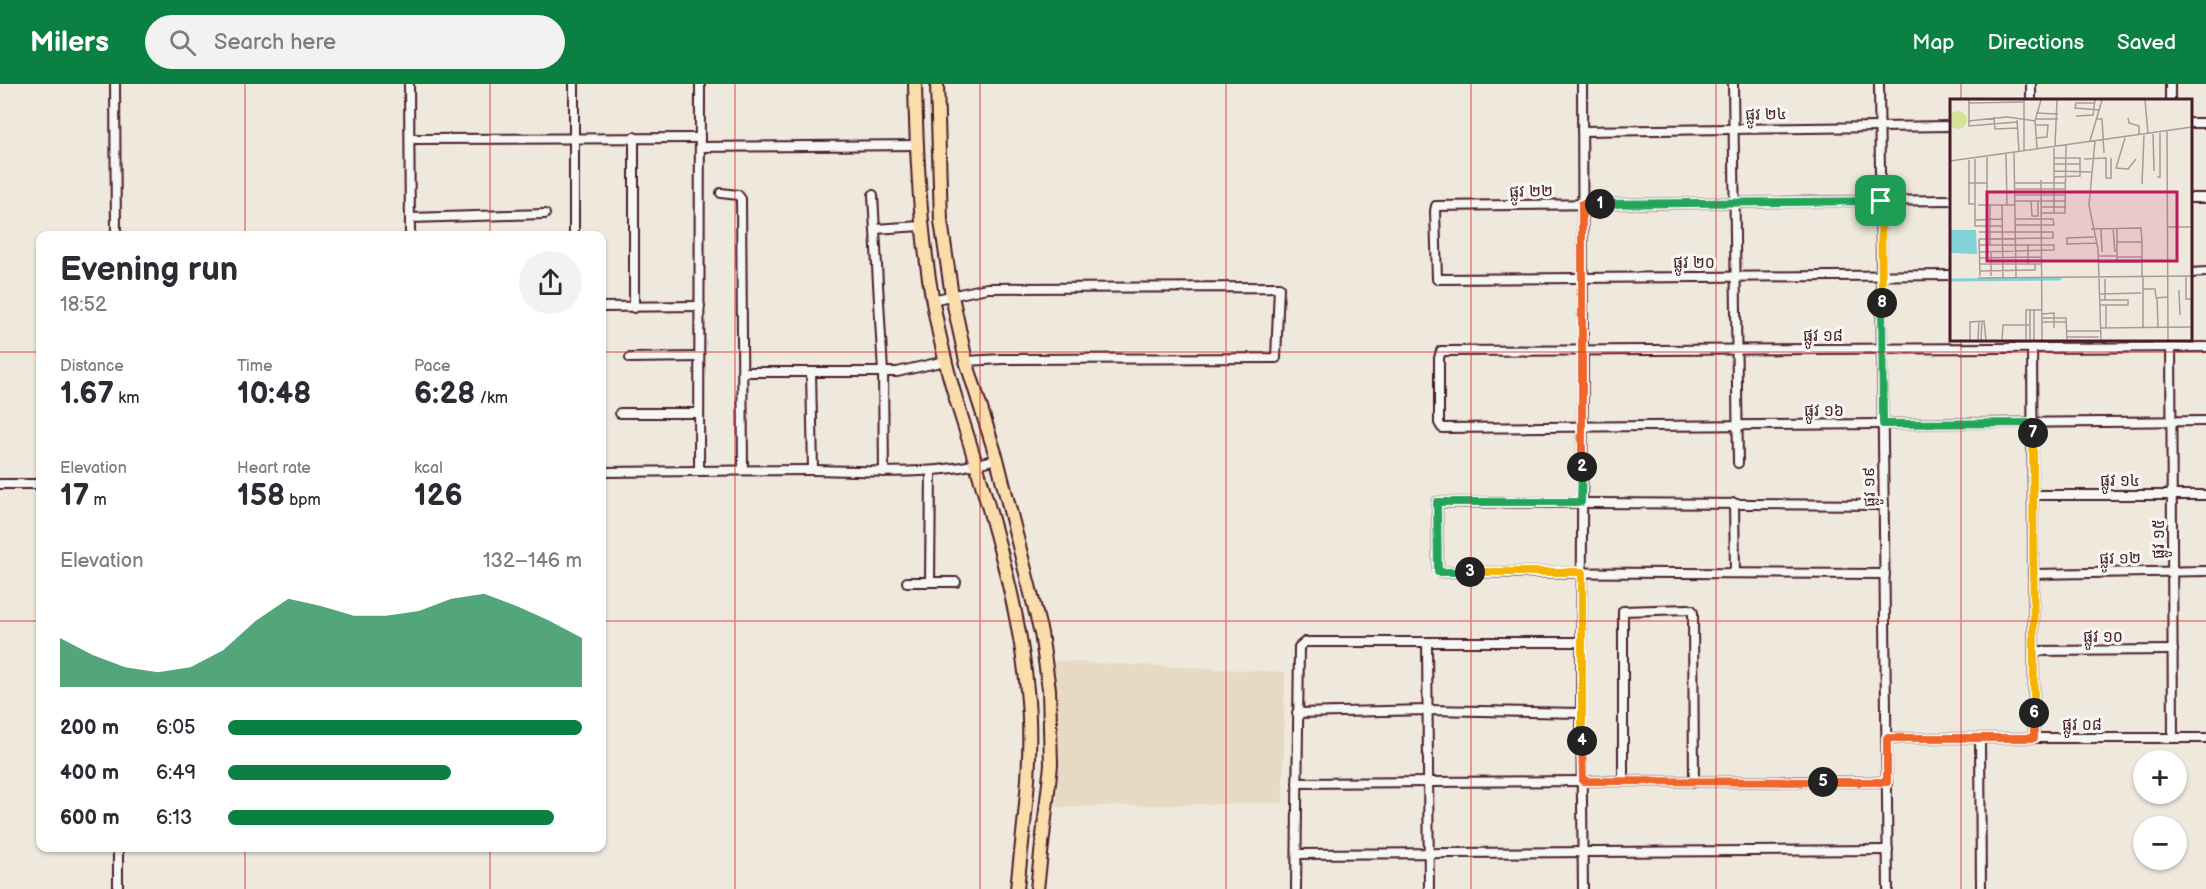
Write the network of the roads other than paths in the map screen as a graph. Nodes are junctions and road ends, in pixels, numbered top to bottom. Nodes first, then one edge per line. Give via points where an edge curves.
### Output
1 (115, 84) edge
2 (409, 84) edge
3 (574, 84) edge
4 (700, 84) edge
5 (915, 84) edge
6 (937, 84) edge
7 (1582, 84) edge
8 (1733, 84) edge
9 (1879, 84) edge
10 (1950, 126) edge
11 (1880, 127) junction
12 (1734, 129) junction
13 (1582, 131) junction
14 (634, 137) junction
15 (574, 138) junction
16 (700, 138) junction
17 (410, 139) junction
18 (917, 145) junction
19 (700, 147) junction
20 (721, 193) dead end
21 (873, 195) dead end
22 (1950, 200) edge
23 (1881, 201) junction
24 (1735, 203) junction
25 (1582, 204) junction
26 (545, 214) dead end
27 (410, 218) junction
28 (921, 226) junction
29 (875, 229) junction
30 (116, 231) edge
31 (410, 231) edge
32 (574, 231) edge
33 (1950, 274) edge
34 (1882, 275) junction
35 (1736, 276) junction
36 (1582, 278) junction
37 (1437, 279) joint
38 (952, 296) junction
39 (932, 300) junction
40 (699, 306) junction
41 (606, 307) edge
42 (634, 308) junction
43 (2032, 340) edge
44 (2171, 343) edge
45 (2206, 347) edge
46 (2032, 348) junction
47 (1882, 349) junction
48 (1583, 350) junction
49 (1737, 350) junction
50 (699, 357) junction
51 (630, 358) dead end
52 (945, 361) junction
53 (966, 362) junction
54 (742, 372) junction
55 (811, 372) junction
56 (883, 372) junction
57 (699, 412) junction
58 (620, 413) dead end
59 (2206, 421) edge
60 (2172, 422) junction
61 (2033, 423) junction
62 (1883, 424) junction
63 (1737, 425) junction
64 (1583, 426) junction
65 (1442, 428) joint
66 (997, 459) junction
67 (1738, 464) dead end
68 (977, 465) junction
69 (699, 469) junction
70 (743, 470) junction
71 (813, 470) junction
72 (931, 471) junction
73 (606, 472) edge
74 (884, 472) junction
75 (0, 484) edge
76 (36, 484) edge
77 (2033, 495) junction
78 (2172, 495) junction
79 (2206, 495) edge
80 (1581, 502) junction
81 (1734, 503) junction
82 (1884, 505) junction
83 (2206, 571) edge
84 (1582, 572) junction
85 (2172, 572) junction
86 (1735, 573) junction
87 (1885, 574) junction
88 (2033, 574) junction
89 (907, 582) dead end
90 (930, 582) junction
91 (956, 582) dead end
92 (1427, 642) junction
93 (1581, 642) junction
94 (2173, 650) junction
95 (2034, 651) junction
96 (1027, 688) junction
97 (1049, 689) junction
98 (1428, 710) junction
99 (1297, 713) junction
100 (1581, 713) junction
101 (1887, 738) junction
102 (1980, 738) junction
103 (2034, 738) junction
104 (2174, 738) junction
105 (2206, 738) edge
106 (1583, 781) junction
107 (1623, 781) junction
108 (1429, 782) junction
109 (1694, 782) junction
110 (1887, 782) junction
111 (1297, 783) junction
112 (1028, 786) junction
113 (1049, 787) junction
114 (1888, 850) junction
115 (118, 852) edge
116 (1429, 852) junction
117 (1583, 853) junction
118 (1297, 854) junction
119 (118, 889) edge
120 (1017, 889) edge
121 (1037, 889) edge
122 (1296, 889) edge
123 (1429, 889) edge
124 (1583, 889) edge
125 (1888, 889) edge
126 (1981, 889) edge

1 - 30 street
2 - 17 street
3 - 15 street
4 - 16 street
5 - 18 main road
6 - 38 main road via 941,221
7 - 13 street
8 - 12 street
9 - 11 street, ផ្លូវ ១៩
10 - 11 street, ផ្លូវ ២៤
11 - 12 street, ផ្លូវ ២៤
11 - 23 street, ផ្លូវ ១៩
12 - 13 street, ផ្លូវ ២៤
12 - 24 street
13 - 25 street
14 - 15 street
14 - 16 street
14 - 42 street
15 - 17 street
15 - 32 street
16 - 19 street
17 - 27 street
18 - 19 street
18 - 28 main road
19 - 40 street
20 - 54 street via 741,199
21 - 29 street
22 - 23 street, ផ្លូវ ២២
23 - 24 street, ផ្លូវ ២២
23 - 34 street, ផ្លូវ ១៩
24 - 25 street, ផ្លូវ ២២
24 - 35 street
25 - 36 street
25 - 37 street, ផ្លូវ ២២ via 1436,206
26 - 27 street
27 - 31 street
28 - 29 street
28 - 39 main road
29 - 56 street
33 - 34 street, ផ្លូវ ២០
34 - 35 street, ផ្លូវ ២០
34 - 47 street, ផ្លូវ ១៩
35 - 36 street, ផ្លូវ ២០
35 - 49 street
36 - 37 street, ផ្លូវ ២០
36 - 48 street
38 - 39 street
38 - 53 main road
38 - 53 street via 987,288 1279,287 1276,358
39 - 52 main road
40 - 42 street
40 - 50 street
41 - 42 street
43 - 46 street
44 - 45 street, ផ្លូវ ១៨
44 - 46 street, ផ្លូវ ១៨
44 - 60 street, ផ្លូវ ១៥
46 - 47 street, ផ្លូវ ១៨
46 - 61 street
47 - 49 street, ផ្លូវ ១៨
47 - 62 street, ផ្លូវ ១៩
48 - 49 street, ផ្លូវ ១៨
48 - 64 street
48 - 65 street, ផ្លូវ ១៨ via 1440,351
49 - 63 street
50 - 51 street
50 - 57 street
52 - 56 street
52 - 68 main road
53 - 66 main road
54 - 55 street
54 - 70 street
55 - 56 street
55 - 71 street
56 - 74 street
57 - 58 street
57 - 69 street
59 - 60 street, ផ្លូវ ១៦
60 - 61 street, ផ្លូវ ១៦
60 - 78 street, ផ្លូវ ១៥
61 - 62 street, ផ្លូវ ១៦
61 - 77 street
62 - 63 street, ផ្លូវ ១៦
62 - 82 street, ផ្លូវ ១៩
63 - 64 street, ផ្លូវ ១៦
63 - 67 street
64 - 65 street, ផ្លូវ ១៦
64 - 80 street
66 - 68 street
66 - 97 main road via 1041,633
68 - 72 street
68 - 96 main road via 1020,636
69 - 70 street
69 - 73 street
70 - 71 street
71 - 74 street
72 - 74 street
72 - 90 street
75 - 76 street
77 - 78 street, ផ្លូវ ១៤
77 - 88 street
78 - 79 street, ផ្លូវ ១៤
78 - 85 street, ផ្លូវ ១៥
80 - 81 street
80 - 84 street
80 - 84 street via 1437,504 1438,572
81 - 82 street
81 - 86 street
82 - 87 street, ផ្លូវ ១៩
83 - 85 street, ផ្លូវ ១២
84 - 86 street
84 - 93 street
85 - 88 street, ផ្លូវ ១២
85 - 94 street, ផ្លូវ ១៥
86 - 87 street
87 - 101 street, ផ្លូវ ១៩
88 - 95 street
89 - 90 street
90 - 91 street
92 - 93 street
92 - 98 street
92 - 99 street via 1301,644
93 - 100 street
94 - 95 street, ផ្លូវ ១០
94 - 104 street, ផ្លូវ ១៥
95 - 103 street
96 - 97 main road
96 - 112 main road
97 - 113 main road
98 - 99 street
98 - 100 street
98 - 108 street
99 - 111 street
100 - 106 street
101 - 102 street, ផ្លូវ ០៨
101 - 110 street, ផ្លូវ ១៩
102 - 103 street, ផ្លូវ ០៨
102 - 126 street
103 - 104 street, ផ្លូវ ០៨
104 - 105 street, ផ្លូវ ០៨
106 - 107 street
106 - 108 street
106 - 117 street
107 - 109 street
107 - 109 street via 1623,611 1688,609 1693,613
108 - 111 street
108 - 116 street
109 - 110 street
110 - 114 street, ផ្លូវ ១៩
111 - 118 street
112 - 113 main road
112 - 120 main road
113 - 121 main road
114 - 117 street
114 - 125 street, ផ្លូវ ១៩
115 - 119 street
116 - 117 street
116 - 118 street
116 - 123 street
117 - 124 street
118 - 122 street

